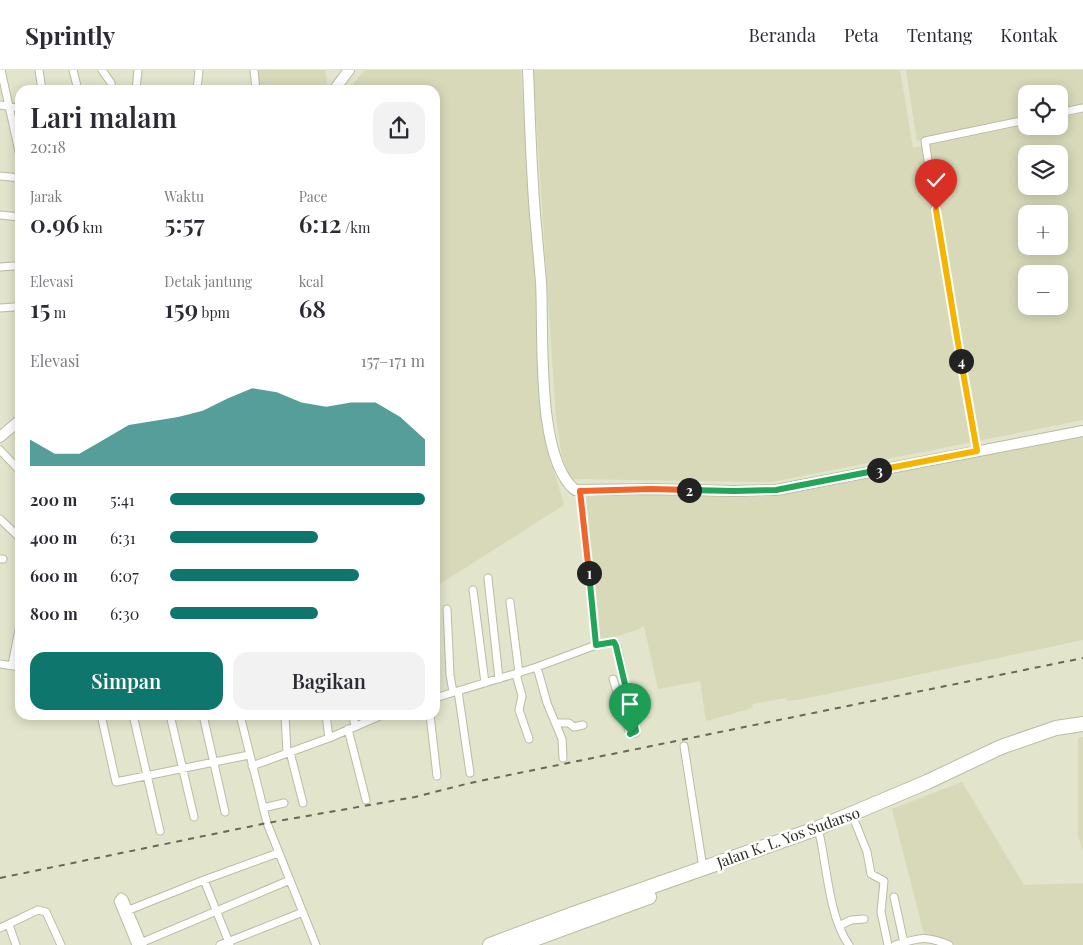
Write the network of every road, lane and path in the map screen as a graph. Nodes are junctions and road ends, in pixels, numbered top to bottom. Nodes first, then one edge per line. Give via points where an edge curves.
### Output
1 (1, 70) edge
2 (39, 70) edge
3 (73, 70) edge
4 (102, 70) edge
5 (138, 70) edge
6 (199, 70) edge
7 (254, 70) edge
8 (349, 70) edge
9 (528, 70) edge
10 (41, 85) edge
11 (77, 85) edge
12 (111, 85) edge
13 (136, 85) edge
14 (198, 85) edge
15 (256, 85) edge
16 (338, 85) edge
17 (0, 105) edge
18 (10, 107) junction
19 (15, 108) edge
20 (1083, 108) edge
21 (1068, 111) edge
22 (1018, 122) edge
23 (15, 132) edge
24 (0, 176) edge
25 (15, 178) edge
26 (0, 215) edge
27 (15, 216) edge
28 (14, 266) dead end
29 (0, 267) edge
30 (14, 307) dead end
31 (0, 308) edge
32 (15, 424) edge
33 (1083, 431) edge
34 (0, 437) edge
35 (0, 450) edge
36 (977, 451) junction
37 (15, 466) edge
38 (580, 491) junction
39 (0, 518) edge
40 (15, 533) edge
41 (488, 578) dead end
42 (473, 590) dead end
43 (510, 602) dead end
44 (447, 609) dead end
45 (596, 645) junction
46 (15, 651) edge
47 (0, 664) edge
48 (12, 666) junction
49 (15, 666) edge
50 (537, 667) junction
51 (517, 673) junction
52 (499, 679) junction
53 (613, 679) dead end
54 (484, 683) junction
55 (456, 691) junction
56 (440, 696) edge
57 (101, 720) edge
58 (134, 720) edge
59 (171, 720) edge
60 (204, 720) edge
61 (241, 720) edge
62 (285, 720) edge
63 (327, 720) edge
64 (353, 720) edge
65 (370, 720) edge
66 (431, 720) edge
67 (556, 723) junction
68 (1083, 724) edge
69 (583, 725) dead end
70 (352, 728) junction
71 (1083, 732) edge
72 (329, 738) junction
73 (529, 738) dead end
74 (684, 746) dead end
75 (288, 752) junction
76 (249, 755) junction
77 (563, 758) dead end
78 (213, 763) junction
79 (252, 766) junction
80 (182, 769) junction
81 (470, 773) dead end
82 (147, 775) junction
83 (437, 776) dead end
84 (366, 800) dead end
85 (284, 803) dead end
86 (303, 803) dead end
87 (263, 808) junction
88 (225, 812) dead end
89 (194, 817) dead end
90 (855, 822) junction
91 (160, 831) dead end
92 (819, 832) junction
93 (278, 853) junction
94 (703, 868) junction
95 (204, 880) junction
96 (290, 880) junction
97 (894, 897) dead end
98 (129, 910) junction
99 (216, 911) junction
100 (303, 912) junction
101 (864, 919) dead end
102 (9, 924) junction
103 (839, 926) junction
104 (0, 928) edge
105 (229, 943) edge
106 (904, 943) junction
107 (139, 944) edge
108 (313, 944) edge
109 (16, 945) edge
110 (61, 945) edge
111 (220, 945) edge
112 (490, 945) edge
113 (518, 945) edge
114 (849, 945) edge
115 (888, 945) edge
116 (895, 945) edge
117 (949, 945) edge

1 - 18 street
2 - 10 street
3 - 11 street
4 - 12 street
5 - 13 street
6 - 14 street
7 - 15 street
8 - 16 street
9 - 38 street via 546,408 559,470 569,485
17 - 18 street
18 - 19 street
18 - 23 street
20 - 21 street
22 - 36 street via 925,141
24 - 25 street
26 - 27 street
28 - 29 street
30 - 31 street
32 - 34 street
33 - 36 street
35 - 37 street
36 - 38 street via 776,490
38 - 45 street
39 - 40 street
41 - 52 street
42 - 54 street
43 - 51 street
44 - 55 street via 450,675
45 - 50 street
45 - 53 street via 614,642 616,646 636,733 630,734
46 - 48 street
47 - 48 street
48 - 49 street
50 - 51 street
50 - 67 street
51 - 52 street
51 - 73 street via 522,696 519,710
52 - 54 street
54 - 55 street
55 - 56 street
55 - 81 street
57 - 82 street via 116,782
58 - 82 street
59 - 80 street
60 - 78 street
61 - 76 street
62 - 75 street
63 - 72 street
64 - 70 street
65 - 70 street
66 - 83 street
67 - 69 street via 569,723 574,727
67 - 77 street via 562,739
68 - 92 highway, Jalan K. L. Yos Sudarso via 1056,728 1001,747
70 - 72 street
70 - 84 street
71 - 90 highway, Jalan K. L. Yos Sudarso via 1057,735 1005,754
72 - 75 street
74 - 94 street
75 - 79 street
75 - 86 street
76 - 78 street
76 - 79 street
78 - 80 street
78 - 88 street
79 - 87 street
80 - 82 street
80 - 89 street
82 - 91 street
85 - 87 street
87 - 93 street
90 - 92 highway, Jalan K. L. Yos Sudarso
90 - 115 street via 867,852 871,874 884,881 881,912
92 - 94 highway, Jalan K. L. Yos Sudarso
92 - 103 street
92 - 113 highway, Jalan K. L. Yos Sudarso
93 - 95 street
93 - 96 street
94 - 112 highway, Jalan K. L. Yos Sudarso
95 - 98 street
95 - 99 street
96 - 99 street
96 - 100 street
97 - 106 street
98 - 107 street
98 - 107 street via 123,897 118,898
99 - 105 street
99 - 107 street
100 - 105 street
100 - 108 street
101 - 103 street via 851,920
102 - 104 street
102 - 109 street
102 - 110 street via 43,910
103 - 114 street
105 - 111 street
106 - 116 street
106 - 117 street via 921,938

